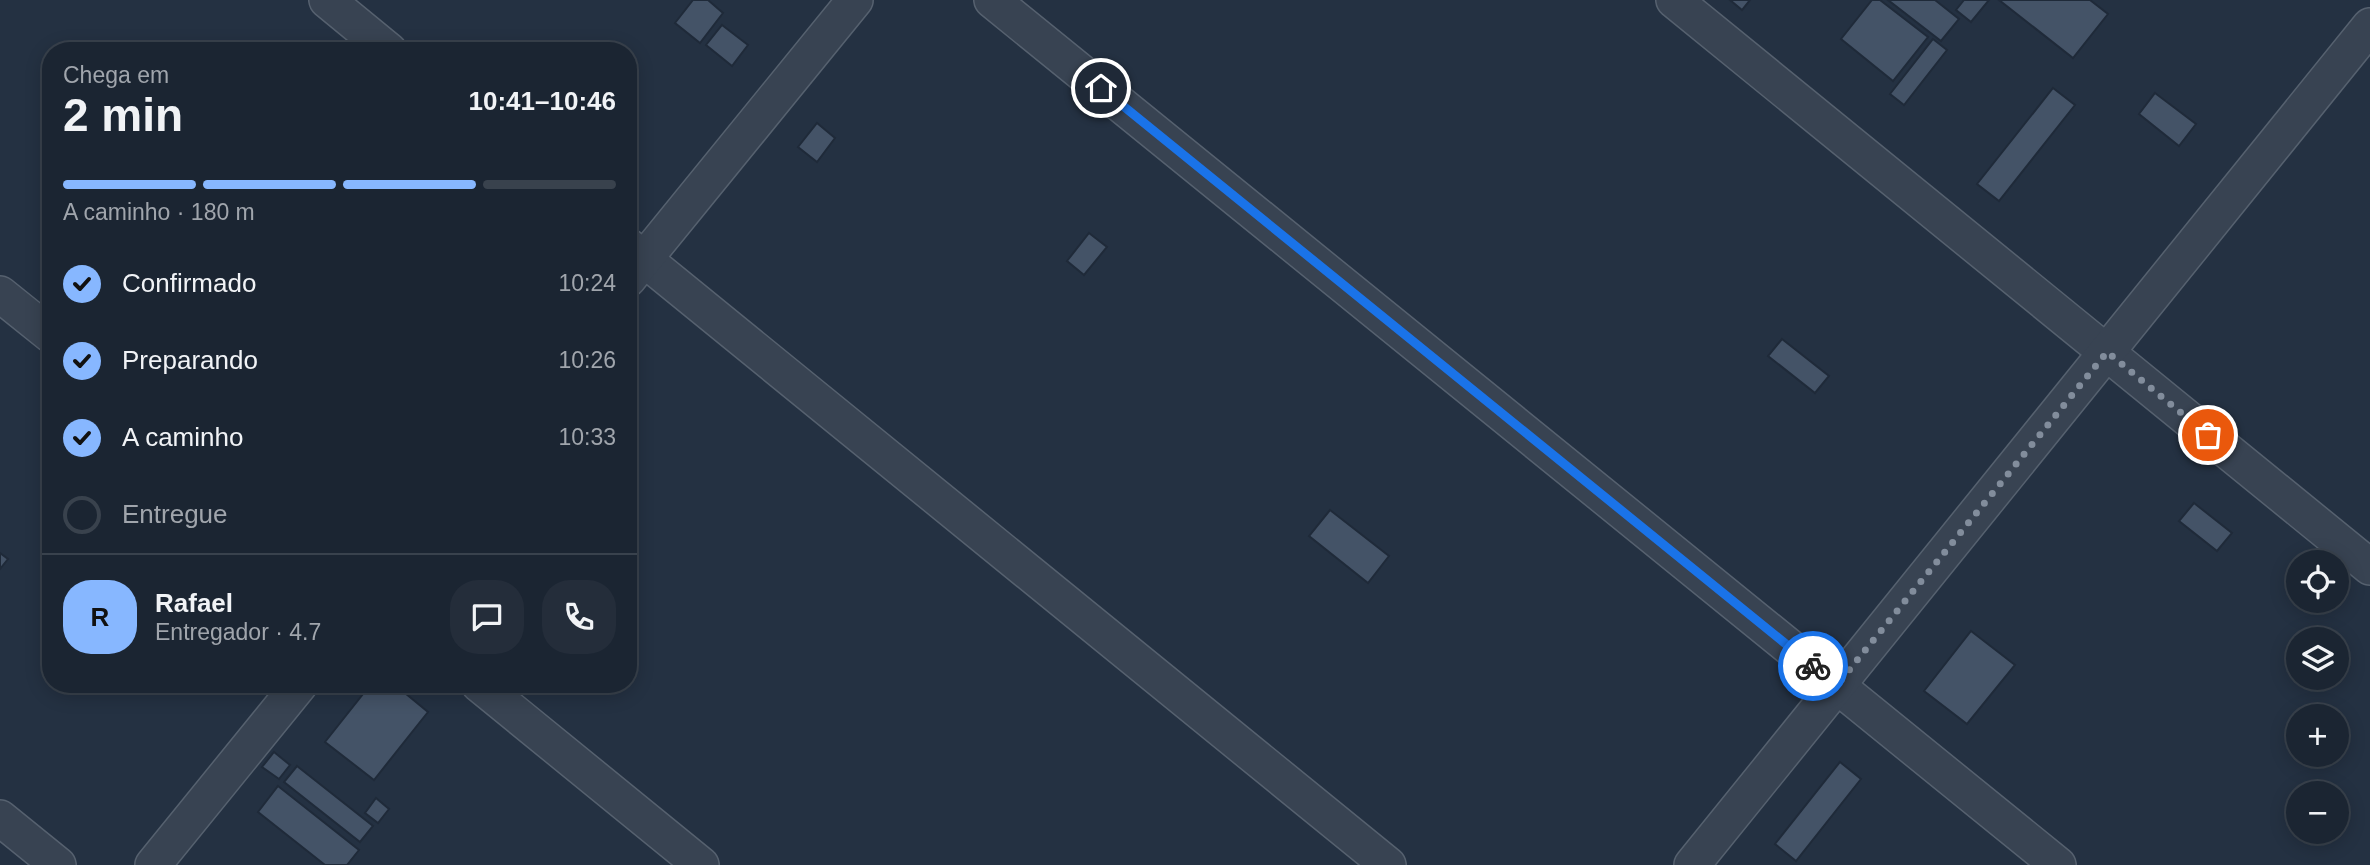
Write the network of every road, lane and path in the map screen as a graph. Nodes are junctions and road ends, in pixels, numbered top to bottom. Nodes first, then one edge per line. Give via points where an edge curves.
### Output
1 (327, 0) edge
2 (855, 0) edge
3 (992, 0) edge
4 (1674, 0) edge
5 (2370, 26) edge
6 (378, 42) edge
7 (637, 257) edge
8 (637, 263) edge
9 (0, 294) edge
10 (42, 328) edge
11 (2107, 352) junction
12 (2370, 567) edge
13 (1837, 685) junction
14 (293, 693) edge
15 (490, 693) edge
16 (0, 818) edge
17 (58, 865) edge
18 (153, 865) edge
19 (701, 865) edge
20 (1388, 865) edge
21 (1692, 865) edge
22 (2059, 865) edge

1 - 6 street
2 - 7 street
3 - 13 street
4 - 11 street
5 - 11 street
8 - 20 street
9 - 10 street
11 - 12 street
11 - 13 street
13 - 21 street
13 - 22 street
14 - 18 street
15 - 19 street
16 - 17 street

